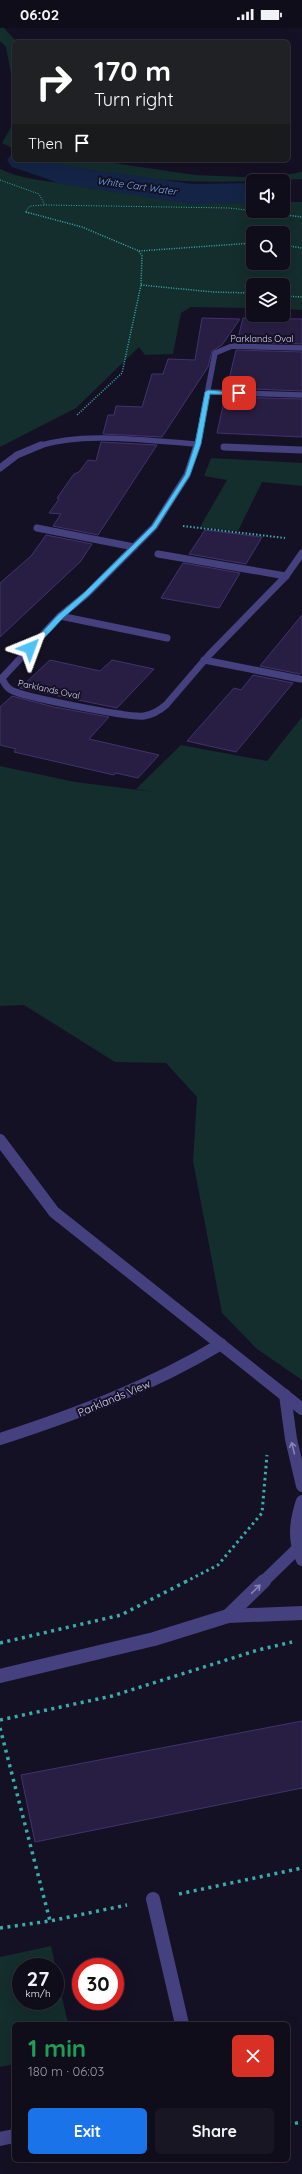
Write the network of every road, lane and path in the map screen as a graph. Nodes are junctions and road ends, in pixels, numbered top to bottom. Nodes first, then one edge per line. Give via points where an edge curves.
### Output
1 (0, 180) edge
2 (45, 204) junction
3 (302, 216) edge
4 (246, 243) edge
5 (290, 246) edge
6 (302, 248) edge
7 (139, 251) junction
8 (140, 286) junction
9 (246, 293) edge
10 (290, 296) edge
11 (302, 297) edge
12 (302, 348) edge
13 (208, 392) junction
14 (302, 395) edge
15 (60, 441) junction
16 (198, 444) junction
17 (224, 447) dead end
18 (302, 450) edge
19 (0, 468) edge
20 (156, 523) junction
21 (36, 528) dead end
22 (287, 538) dead end
23 (134, 547) junction
24 (302, 553) edge
25 (158, 554) dead end
26 (286, 576) junction
27 (60, 616) junction
28 (167, 638) dead end
29 (204, 660) junction
30 (300, 679) dead end
31 (0, 1140) edge
32 (221, 1344) junction
33 (285, 1395) junction
34 (302, 1409) edge
35 (0, 1439) edge
36 (291, 1439) junction
37 (302, 1486) edge
38 (302, 1500) edge
39 (299, 1555) edge
40 (302, 1613) edge
41 (228, 1616) junction
42 (295, 1642) dead end
43 (0, 1643) edge
44 (0, 1676) edge
45 (0, 1720) edge
46 (0, 1728) edge
47 (153, 1899) dead end
48 (50, 1921) dead end
49 (182, 2022) edge
50 (302, 2122) edge
51 (290, 2123) edge
52 (12, 2136) edge
53 (0, 2139) edge

1 - 2 path via 39,194
2 - 3 path via 229,208
2 - 7 path via 30,206 25,212 100,233
4 - 7 path
5 - 6 path
7 - 8 path via 142,256
8 - 9 path
8 - 15 path via 122,373 85,410 54,432
10 - 11 path
12 - 13 street, Parklands Oval via 223,348 215,353
13 - 14 street
13 - 16 street, Parklands Oval
15 - 16 street via 81,439
15 - 19 street via 25,450 6,461
16 - 20 street, Parklands Oval via 188,475
17 - 18 street
20 - 22 path
20 - 23 street, Parklands Oval
21 - 23 street
23 - 27 street, Parklands Oval
24 - 26 street, Parklands Oval
25 - 26 street
26 - 29 street, Parklands Oval
27 - 28 street
27 - 29 street, Parklands Oval via 2,678 4,686 11,692 125,715 144,716 166,705
29 - 30 street
31 - 32 street via 54,1212
32 - 33 street
32 - 35 street, Parklands View via 188,1366 87,1411
33 - 34 street
33 - 36 street
37 -> 36 street
36 - 43 path via 268,1450 262,1513 218,1566 121,1615
38 - 39 street via 295,1521
41 -> 39 street
40 - 41 street
41 - 44 street via 154,1639
42 - 45 path via 258,1650 112,1696
46 - 48 path
47 - 49 street
50 - 51 path
52 - 53 street

